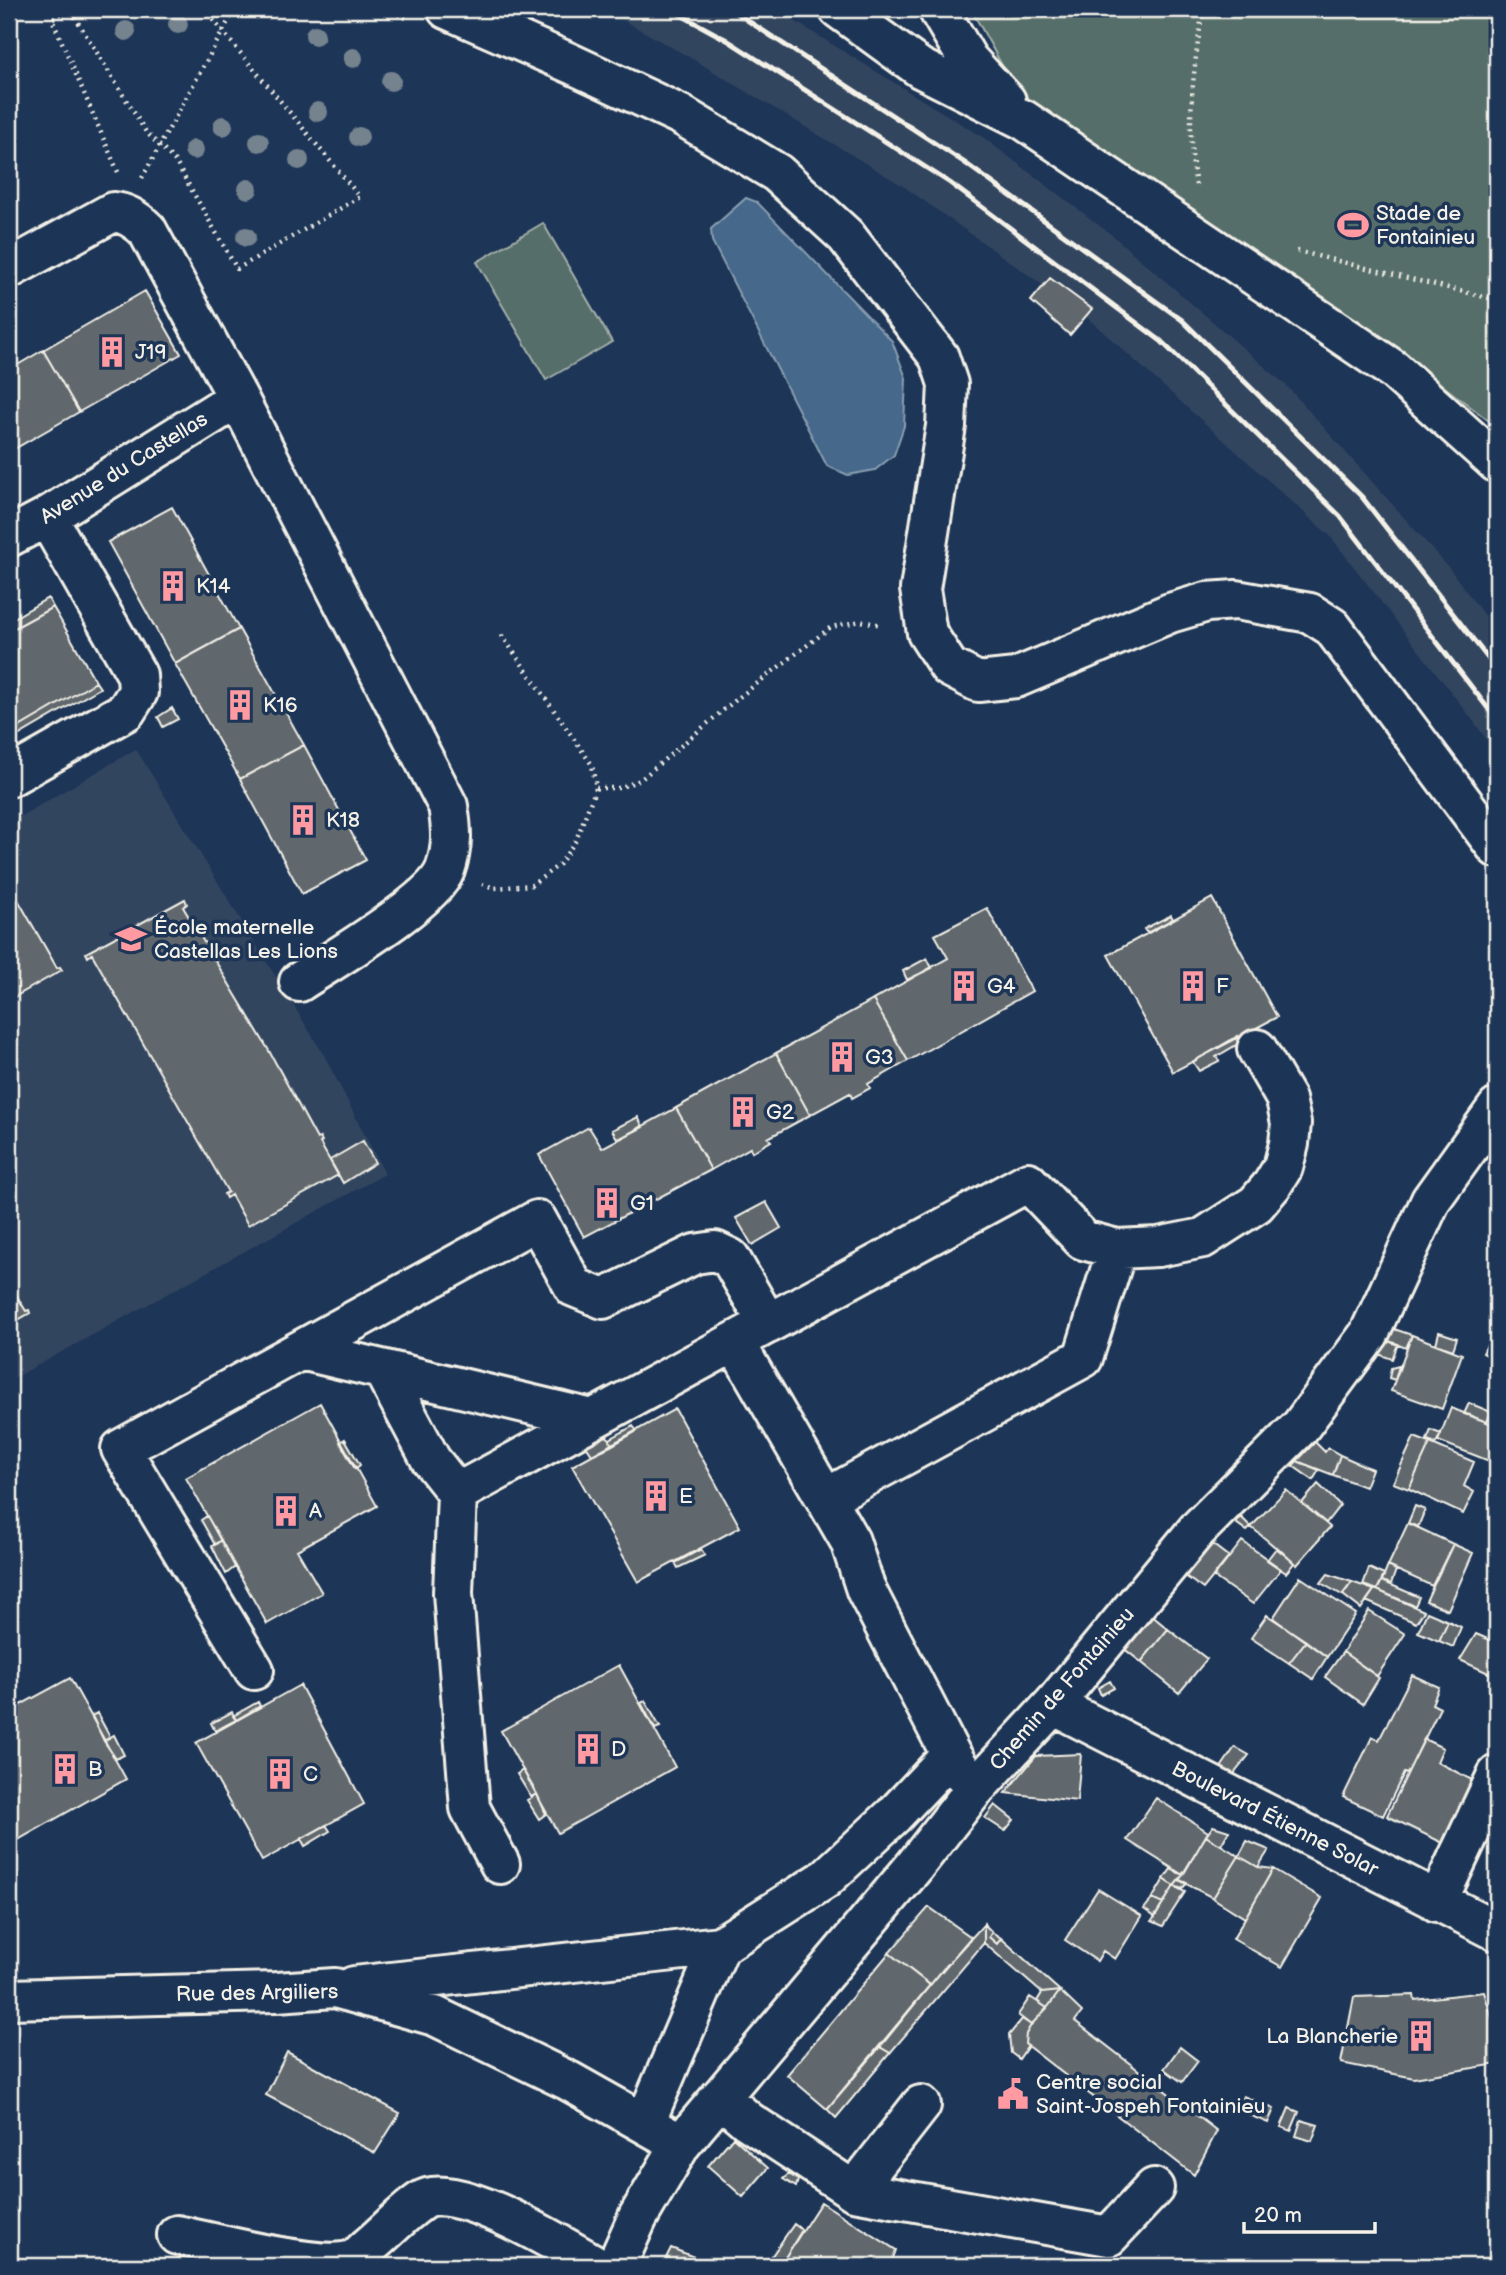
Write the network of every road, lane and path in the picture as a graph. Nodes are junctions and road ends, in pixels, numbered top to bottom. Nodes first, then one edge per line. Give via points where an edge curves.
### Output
1 (204, 9) edge
2 (235, 9) edge
3 (447, 9) edge
4 (839, 9) edge
5 (938, 9) edge
6 (1203, 9) edge
7 (223, 30) junction
8 (1024, 120) junction
9 (160, 145) junction
10 (1197, 189) dead end
11 (129, 200) junction
12 (1290, 250) dead end
13 (9, 269) edge
14 (1497, 300) edge
15 (238, 398) junction
16 (1497, 463) edge
17 (47, 517) junction
18 (9, 537) edge
19 (927, 633) junction
20 (501, 634) dead end
21 (9, 777) edge
22 (596, 788) junction
23 (1495, 841) edge
24 (444, 873) junction
25 (299, 982) dead end
26 (1257, 1049) dead end
27 (1497, 1108) edge
28 (1117, 1249) junction
29 (768, 1324) junction
30 (726, 1347) junction
31 (301, 1350) junction
32 (383, 1370) junction
33 (592, 1419) junction
34 (457, 1493) junction
35 (826, 1498) junction
36 (866, 1590) junction
37 (254, 1670) dead end
38 (1053, 1705) junction
39 (951, 1755) junction
40 (1497, 1775) edge
41 (974, 1790) junction
42 (500, 1864) dead end
43 (1437, 1902) junction
44 (1497, 1931) edge
45 (720, 1947) junction
46 (335, 1988) junction
47 (9, 1999) edge
48 (720, 2097) junction
49 (921, 2105) dead end
50 (645, 2123) junction
51 (681, 2144) junction
52 (1154, 2188) dead end
53 (854, 2191) junction
54 (177, 2235) dead end
55 (335, 2265) edge
56 (597, 2266) edge
57 (616, 2266) edge

1 - 7 path
2 - 7 path
3 - 19 street via 681,116 776,173 846,236 939,357 948,384 946,426 920,589
4 - 8 street via 920,68
5 - 8 street via 968,60
6 - 10 path via 1194,65 1191,160
7 - 9 path
7 - 9 path via 360,197 237,269 175,161
8 - 16 street via 1394,370
9 - 11 path
9 - 11 path via 146,132 70,9 52,19
11 - 13 street
11 - 15 street
12 - 14 path
15 - 17 street, Avenue du Castellas
15 - 24 street via 449,806 453,837
17 - 18 street, Avenue du Castellas
17 - 21 street via 137,674 138,692 126,711
19 - 22 path via 861,621 831,627 640,780 620,788
19 - 23 street via 949,667 978,682 1016,678 1207,602 1236,600 1310,612 1332,627
20 - 22 path via 592,765
22 - 24 path via 576,840 560,864 532,886 495,888
24 - 25 street via 419,902
26 - 28 street via 1286,1098 1291,1123 1283,1167 1272,1185 1256,1204 1203,1238
27 - 38 street, Chemin de Fontainieu via 1431,1200 1369,1334 1301,1426 1196,1531
28 - 29 street via 1083,1240 1028,1182
28 - 35 street via 1083,1359
29 - 30 street
29 - 31 street via 730,1258 715,1251 695,1254 603,1299 574,1287 537,1220
30 - 33 street
30 - 35 street
30 - 36 street via 836,1560
31 - 32 street
31 - 37 street via 121,1449
32 - 33 street
32 - 34 street via 431,1460
33 - 34 street
34 - 42 street via 453,1592 470,1808
35 - 36 street via 850,1541
36 - 39 street
38 - 41 street, Chemin de Fontainieu
38 - 43 street, Boulevard Étienne Solar
39 - 41 street
39 - 45 street via 824,1880
40 - 43 street
41 - 48 street, Chemin de Fontainieu
43 - 44 street, Boulevard Étienne Solar
45 - 46 street
45 - 50 street
46 - 47 street, Rue des Argiliers
46 - 50 street, Rue des Argiliers via 435,2016
48 - 51 street, Chemin de Fontainieu
48 - 53 street via 748,2121
49 - 53 street
50 - 51 street, Rue des Argiliers
51 - 57 street, Chemin de Fontainieu via 638,2217
52 - 53 street via 1109,2236
54 - 55 street
55 - 56 street via 354,2260 423,2199 446,2198 469,2201 515,2221

